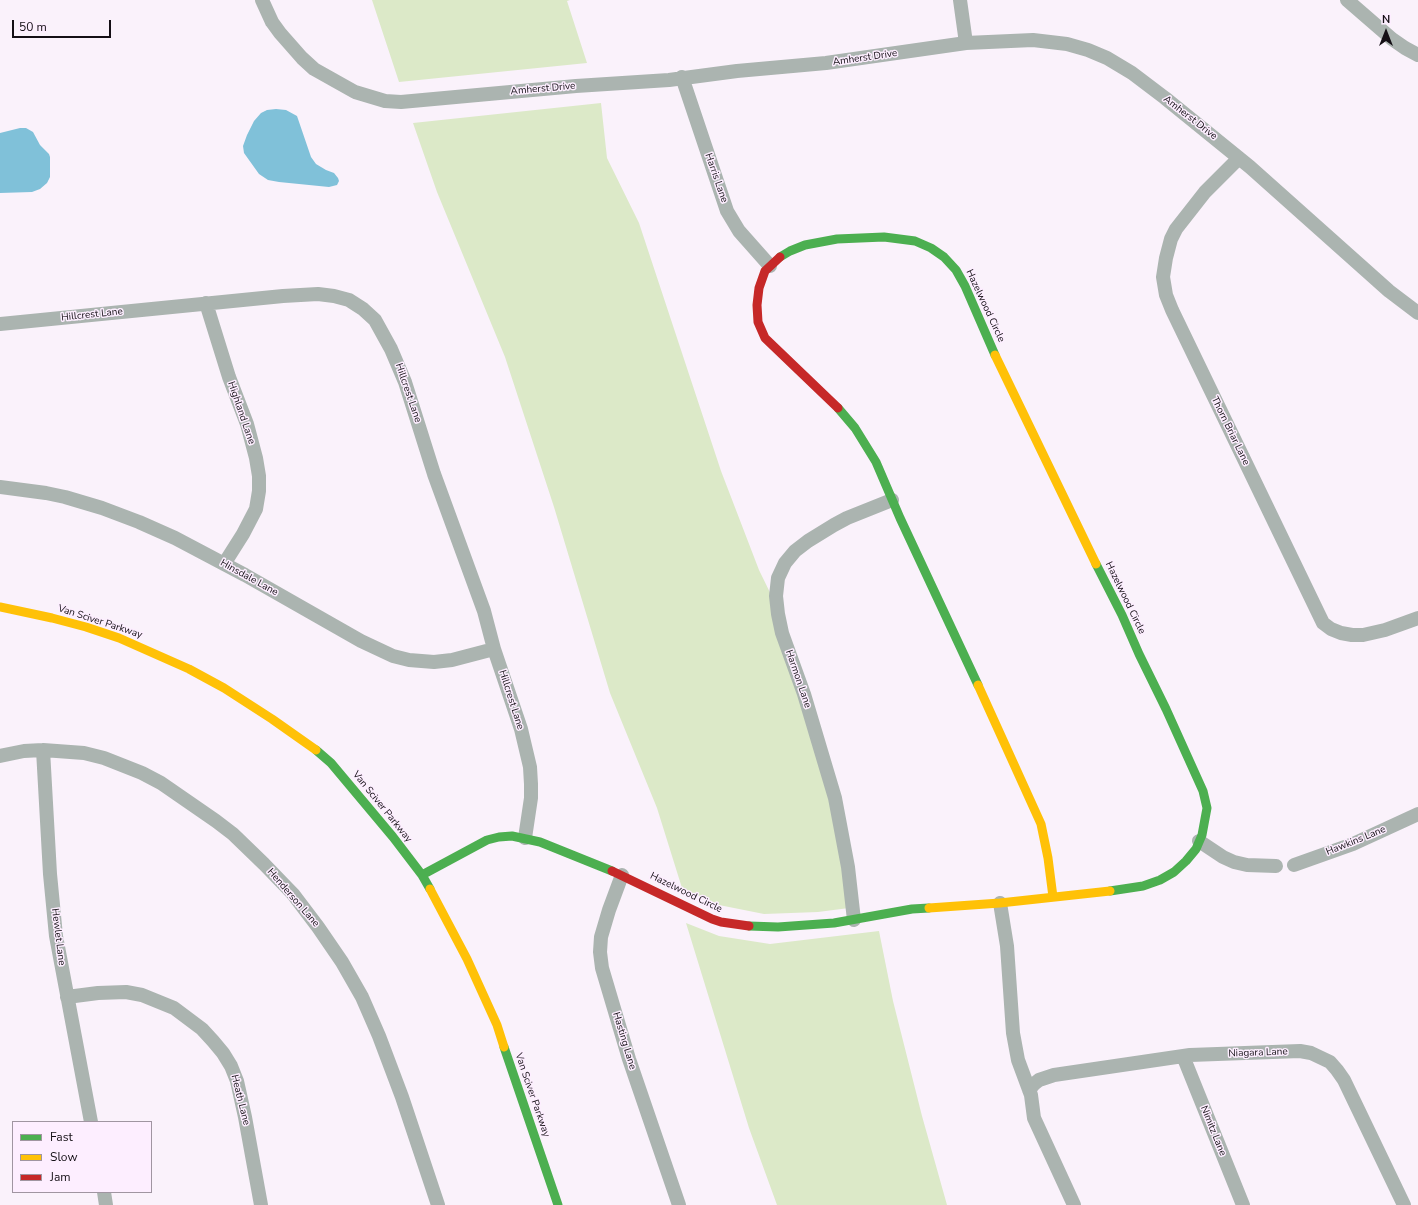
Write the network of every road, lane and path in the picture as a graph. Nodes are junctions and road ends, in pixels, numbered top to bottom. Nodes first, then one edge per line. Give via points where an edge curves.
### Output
1 (262, 0) edge
2 (960, 0) edge
3 (1347, 0) edge
4 (966, 43) junction
5 (1418, 55) edge
6 (682, 77) junction
7 (1239, 158) junction
8 (770, 266) junction
9 (206, 304) junction
10 (1418, 313) edge
11 (0, 324) edge
12 (0, 487) edge
13 (892, 500) junction
14 (224, 564) junction
15 (0, 607) edge
16 (1418, 618) edge
17 (494, 650) junction
18 (43, 750) junction
19 (0, 756) edge
20 (1416, 819) edge
21 (525, 838) junction
22 (1200, 841) junction
23 (1294, 865) dead end
24 (1276, 866) dead end
25 (422, 875) junction
26 (622, 875) junction
27 (1054, 897) junction
28 (1000, 903) junction
29 (854, 920) junction
30 (67, 997) junction
31 (1183, 1056) junction
32 (1030, 1090) junction
33 (91, 1121) edge
34 (104, 1193) edge
35 (106, 1205) edge
36 (261, 1205) edge
37 (438, 1205) edge
38 (558, 1205) edge
39 (679, 1205) edge
40 (1074, 1205) edge
41 (1243, 1205) edge
42 (1404, 1205) edge

1 - 6 street, Amherst Drive via 280,33 314,69 356,92 385,101 401,102
2 - 4 street
3 - 5 street via 1392,39
4 - 6 street, Amherst Drive via 826,63
4 - 7 street, Amherst Drive via 1033,40 1067,44 1098,54 1140,79
6 - 8 street, Harris Lane via 727,211 740,231
7 - 10 street, Amherst Drive via 1389,291
7 - 16 street, Thorn Briar Lane via 1205,192 1176,229 1165,263 1166,295 1323,623 1341,633 1363,635
8 - 13 street, Hazelwood Circle via 764,271 757,305 758,322 765,338 814,384 855,428 876,462
8 - 22 street, Hazelwood Circle via 790,251 805,245 837,239 884,237 915,240 944,258 956,270 974,303 988,339 1056,484 1122,615 1203,791 1207,808
9 - 11 street, Hillcrest Lane
9 - 14 street, Highland Lane via 247,424 259,476 256,509
9 - 17 street, Hillcrest Lane via 318,294 349,300 375,320 389,344 405,382 434,474 484,611
12 - 14 street, Hinsdale Lane via 46,493 102,508 175,538
13 - 27 street, Hazelwood Circle via 1038,818
13 - 29 street, Harmon Lane via 847,518 795,551 784,562 778,578 776,596 782,633 804,694 835,798 848,867
14 - 17 street, Hinsdale Lane via 361,641 393,656 434,662
15 - 25 street, Van Sciver Parkway via 52,618 119,638 189,669 224,688 309,744 331,763
17 - 21 street, Hillcrest Lane via 521,729 530,768 531,798
18 - 19 street, Henderson Lane
18 - 30 street, Hewlet Lane via 56,936
18 - 37 street, Henderson Lane via 84,753 104,758 161,783 233,834 292,894 331,944 365,1004 410,1117
20 - 23 street, Hawkins Lane
21 - 25 street, Hazelwood Circle via 512,836 487,840
21 - 26 street, Hazelwood Circle
22 - 24 street via 1234,862
22 - 27 street, Hazelwood Circle via 1186,861 1160,880 1126,889
25 - 38 street, Van Sciver Parkway via 467,959 497,1025
26 - 29 street, Hazelwood Circle via 712,919 732,924 778,928
26 - 39 street, Hasting Lane via 602,937 602,968 629,1059
27 - 28 street, Hazelwood Circle
28 - 29 street, Hazelwood Circle via 912,909
28 - 32 street via 1007,946 1013,1033 1018,1060
30 - 33 street, Hewlet Lane
30 - 36 street, Heath Lane via 126,992 142,995 174,1008 202,1029 223,1052 231,1066 245,1117
31 - 32 street, Niagara Lane via 1054,1074 1039,1080
31 - 41 street, Nimitz Lane
31 - 42 street, Niagara Lane via 1300,1051 1330,1062 1349,1090
32 - 40 street via 1034,1118
34 - 35 street

